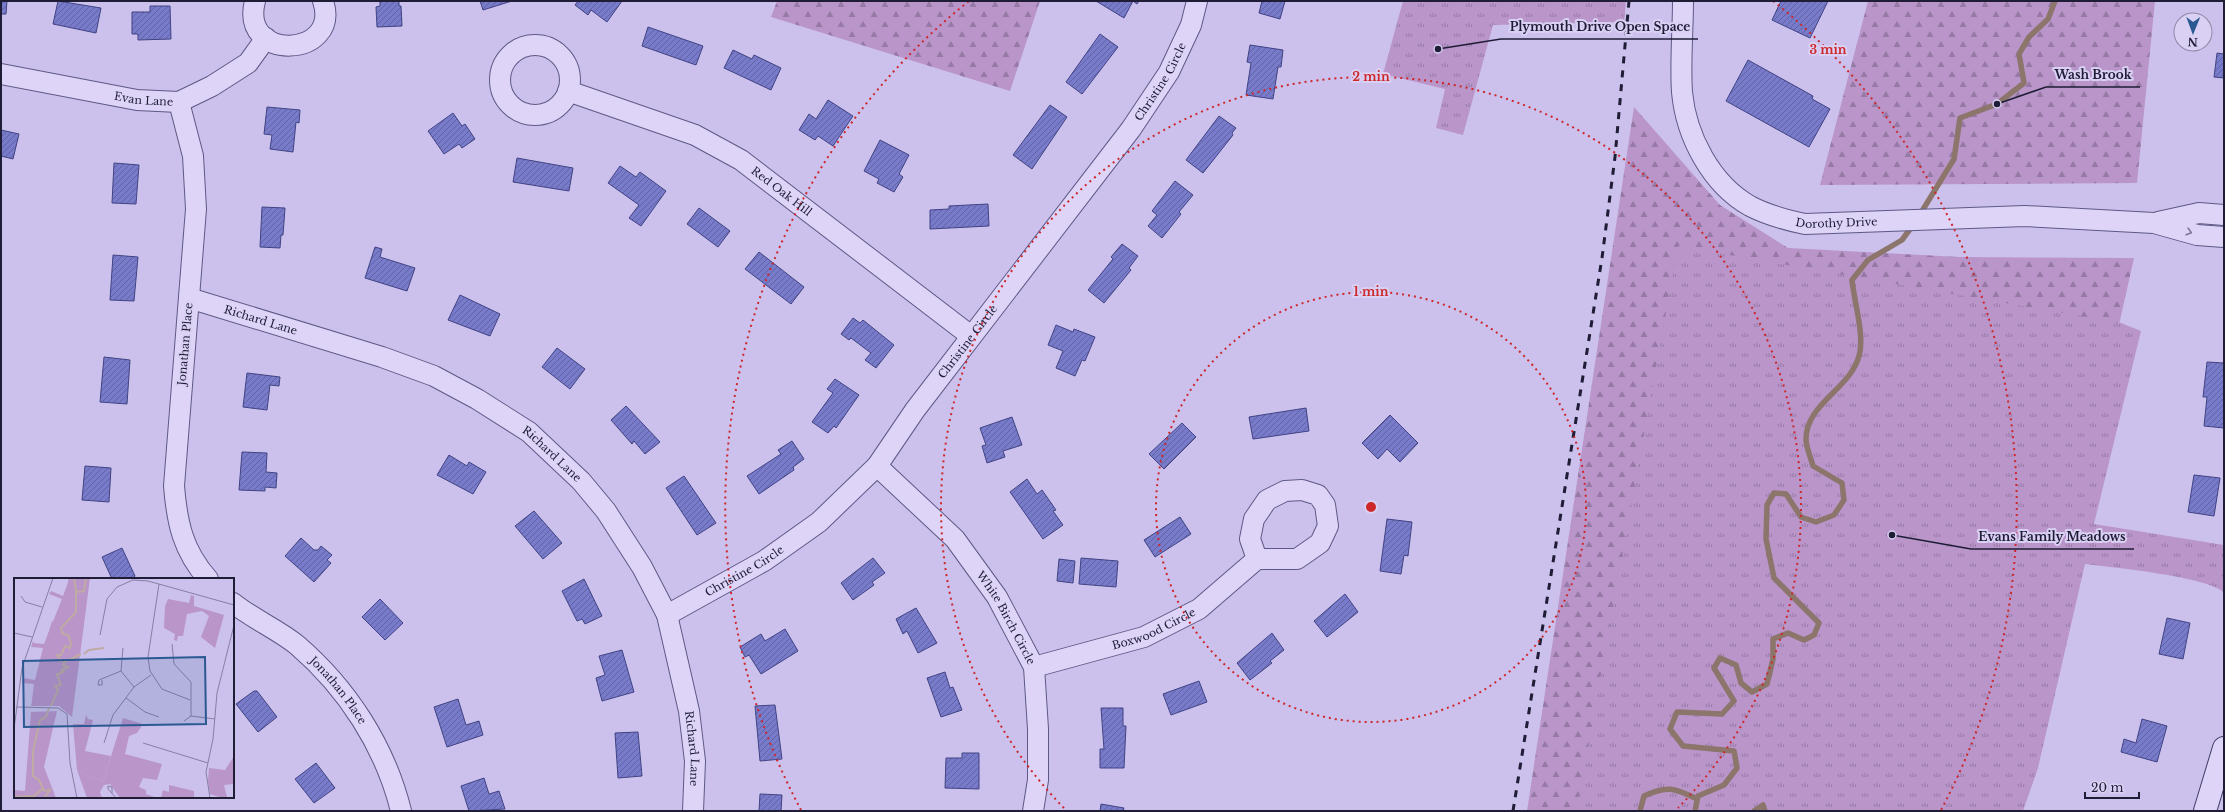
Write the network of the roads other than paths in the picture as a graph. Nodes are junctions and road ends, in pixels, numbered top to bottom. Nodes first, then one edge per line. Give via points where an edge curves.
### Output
1 (255, 1) edge
2 (323, 1) edge
3 (1198, 1) edge
4 (1683, 1) edge
5 (266, 38) junction
6 (1, 74) edge
7 (568, 91) dead end
8 (179, 102) junction
9 (2224, 215) edge
10 (2154, 223) junction
11 (2224, 237) edge
12 (189, 298) junction
13 (971, 336) junction
14 (877, 466) junction
15 (1257, 559) dead end
16 (207, 578) edge
17 (234, 604) edge
18 (668, 615) junction
19 (1034, 667) junction
20 (2224, 748) edge
21 (401, 811) edge
22 (693, 811) edge
23 (1033, 811) edge
24 (2205, 811) edge

1 - 5 street via 254,19
2 - 5 street via 325,19 312,39 301,45 289,47 277,45
3 - 13 street, Christine Circle via 1191,25 1169,72 1131,129
4 - 10 street, Dorothy Drive via 1682,92 1687,119 1698,148 1728,189 1750,205 1777,218 1805,224 2024,216
5 - 8 street, Evan Lane via 248,63 212,86
6 - 8 street, Evan Lane via 137,100
7 - 13 street, Red Oak Hill via 695,135 741,160
8 - 12 street, Jonathan Place via 193,156 196,209
9 - 10 street, Dorothy Drive via 2199,214
10 -> 11 street, Dorothy Drive via 2197,235
12 - 16 street, Jonathan Place via 174,486 176,514 184,544
12 - 18 street, Richard Lane via 382,357 434,376 477,399 529,432 581,481 606,511 642,567
13 - 14 street, Christine Circle via 915,410
14 - 18 street, Christine Circle via 819,522 764,561
14 - 19 street, White Birch Circle via 955,539 997,597
15 - 19 street, Boxwood Circle via 1199,609 1144,637
17 - 21 street, Jonathan Place via 296,644 331,678 376,743 395,786
18 - 22 street, Richard Lane via 689,711 695,761
19 - 23 street, White Birch Circle via 1038,780
20 - 24 main road

